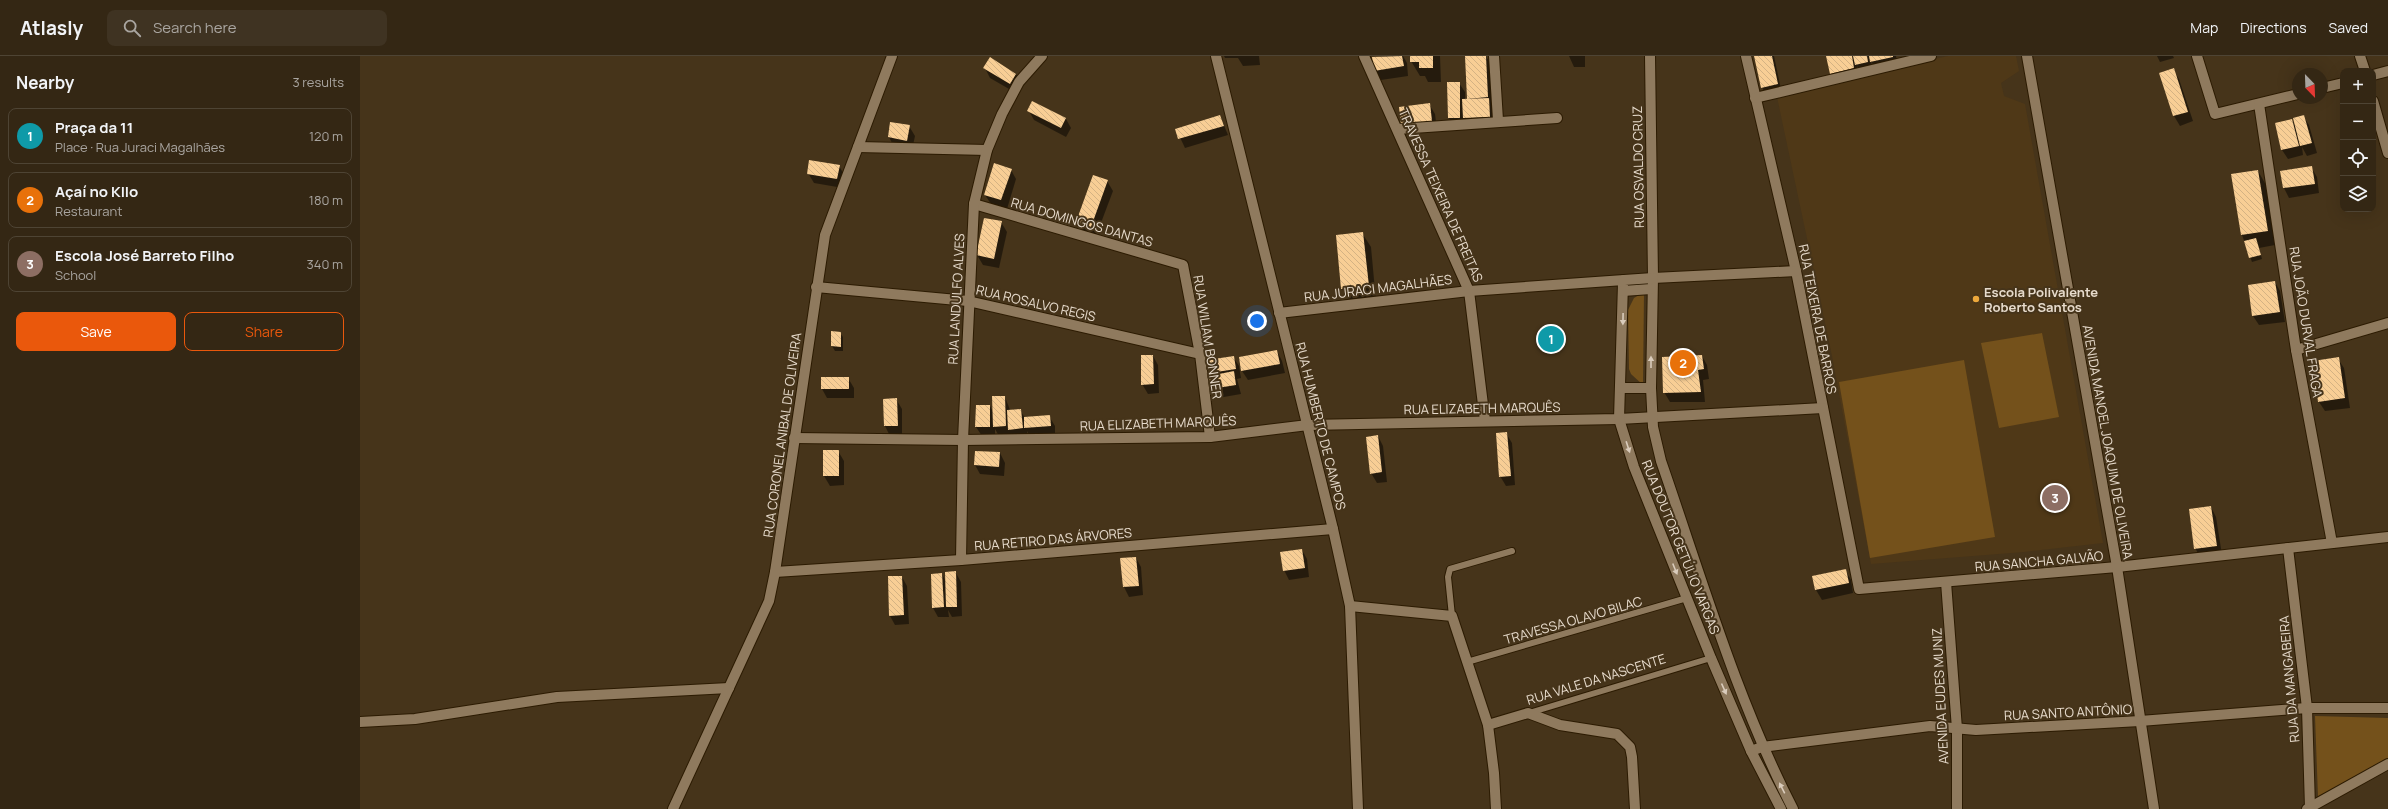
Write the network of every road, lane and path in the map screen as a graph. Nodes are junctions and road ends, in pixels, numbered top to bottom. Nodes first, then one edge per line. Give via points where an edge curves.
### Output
1 (892, 56) edge
2 (1042, 56) edge
3 (1216, 56) edge
4 (1364, 56) edge
5 (1494, 56) edge
6 (1650, 56) edge
7 (1746, 56) edge
8 (1931, 56) edge
9 (2027, 56) edge
10 (2197, 56) edge
11 (2360, 56) edge
12 (2363, 68) edge
13 (2388, 71) edge
14 (2376, 74) edge
15 (2340, 83) edge
16 (2328, 86) edge
17 (2292, 96) edge
18 (1755, 98) junction
19 (2259, 104) junction
20 (2374, 104) edge
21 (1557, 118) dead end
22 (1498, 120) junction
23 (1398, 129) junction
24 (858, 146) junction
25 (987, 150) junction
26 (2388, 153) edge
27 (974, 204) junction
28 (1183, 265) joint
29 (1796, 271) junction
30 (1653, 278) junction
31 (1624, 280) junction
32 (816, 288) junction
33 (1651, 288) junction
34 (1470, 291) junction
35 (1623, 291) junction
36 (968, 301) junction
37 (1279, 313) junction
38 (2388, 323) edge
39 (2296, 350) junction
40 (1200, 354) junction
41 (1622, 388) junction
42 (1651, 388) junction
43 (1823, 408) junction
44 (1653, 417) junction
45 (1619, 419) junction
46 (1485, 421) junction
47 (1308, 425) junction
48 (1210, 437) junction
49 (794, 438) junction
50 (962, 440) junction
51 (1333, 528) junction
52 (2388, 537) edge
53 (2332, 543) junction
54 (2288, 548) junction
55 (1512, 551) dead end
56 (961, 560) junction
57 (2116, 567) junction
58 (775, 572) junction
59 (1946, 582) junction
60 (1859, 589) joint
61 (1686, 598) junction
62 (1350, 606) junction
63 (1452, 616) junction
64 (1711, 658) junction
65 (1466, 662) junction
66 (729, 688) junction
67 (2307, 708) junction
68 (2388, 708) edge
69 (1528, 713) junction
70 (2140, 721) junction
71 (360, 722) edge
72 (1488, 725) junction
73 (1957, 729) junction
74 (1762, 747) junction
75 (1751, 751) junction
76 (2388, 764) edge
77 (2309, 808) edge
78 (672, 809) edge
79 (1358, 809) edge
80 (1496, 809) edge
81 (1635, 809) edge
82 (1781, 809) edge
83 (1793, 809) edge
84 (1957, 809) edge
85 (2154, 809) edge

1 - 24 street, RUA CORONEL ANIBAL DE OLIVEIRA
2 - 25 street, RUA LANDULFO ALVES via 1019,82
3 - 37 street, RUA HUMBERTO DE CAMPOS
4 - 23 street, TRAVESSA TEIXEIRA DE FREITAS
5 - 22 street
6 - 30 street, RUA OSVALDO CRUZ
7 - 18 street, RUA TEIXEIRA DE BARROS
8 - 18 street
9 - 57 street, AVENIDA MANOEL JOAQUIM DE OLIVEIRA
10 - 19 street via 2215,114
11 - 12 street
13 - 14 street
15 - 16 street
17 - 19 street
18 - 29 street, RUA TEIXEIRA DE BARROS
19 - 39 street, RUA JOÃO DURVAL FRAGA
20 - 26 street
21 - 22 street
22 - 23 street
23 - 34 street, TRAVESSA TEIXEIRA DE FREITAS
24 - 25 street
24 - 32 street, RUA CORONEL ANIBAL DE OLIVEIRA via 825,235
25 - 27 street, RUA LANDULFO ALVES
27 - 28 street, RUA DOMINGOS DANTAS
27 - 36 street, RUA LANDULFO ALVES
28 - 40 street, RUA WILIAM BONNER
29 - 30 street, RUA JURACI MAGALHÃES
29 - 43 street, RUA TEIXEIRA DE BARROS
30 - 31 street, RUA JURACI MAGALHÃES
30 - 33 street, RUA DOUTOR GETÚLIO VARGAS
31 - 34 street, RUA JURACI MAGALHÃES
31 - 35 street, RUA DOUTOR GETÚLIO VARGAS
32 - 36 street, RUA ROSALVO REGIS
32 - 49 street, RUA CORONEL ANIBAL DE OLIVEIRA
33 - 35 street
42 -> 33 street, RUA DOUTOR GETÚLIO VARGAS
34 - 37 street, RUA JURACI MAGALHÃES
34 - 46 street, TRAVESSA TEIXEIRA DE FREITAS
35 -> 41 street, RUA DOUTOR GETÚLIO VARGAS
36 - 40 street, RUA ROSALVO REGIS
36 - 50 street, RUA LANDULFO ALVES
37 - 47 street, RUA HUMBERTO DE CAMPOS
38 - 39 street
39 - 53 street, RUA JOÃO DURVAL FRAGA
40 - 48 street, RUA WILIAM BONNER
41 - 42 street
41 - 45 street, RUA DOUTOR GETÚLIO VARGAS
42 - 44 street, RUA DOUTOR GETÚLIO VARGAS
43 - 44 street, RUA ELIZABETH MARQUÊS
43 - 60 street, RUA TEIXEIRA DE BARROS
44 - 45 street, RUA ELIZABETH MARQUÊS
44 - 74 street, RUA DOUTOR GETÚLIO VARGAS via 1661,461 1729,662
45 - 46 street, RUA ELIZABETH MARQUÊS
45 -> 61 street, RUA DOUTOR GETÚLIO VARGAS via 1634,466
46 - 47 street, RUA ELIZABETH MARQUÊS
47 - 48 street, RUA ELIZABETH MARQUÊS
47 - 51 street, RUA HUMBERTO DE CAMPOS
48 - 50 street, RUA ELIZABETH MARQUÊS
49 - 50 street, RUA ELIZABETH MARQUÊS
49 - 58 street, RUA CORONEL ANIBAL DE OLIVEIRA
50 - 56 street, RUA LANDULFO ALVES
51 - 56 street, RUA RETIRO DAS ÁRVORES
51 - 62 street, RUA HUMBERTO DE CAMPOS
52 - 53 street, RUA SANCHA GALVÃO
53 - 54 street, RUA SANCHA GALVÃO
54 - 57 street, RUA SANCHA GALVÃO
54 - 67 street, RUA DA MANGABEIRA
55 - 63 lane via 1450,569 1448,577
56 - 58 street, RUA RETIRO DAS ÁRVORES
57 - 59 street, RUA SANCHA GALVÃO
57 - 70 street, AVENIDA MANOEL JOAQUIM DE OLIVEIRA
58 - 66 street, RUA CORONEL ANIBAL DE OLIVEIRA via 769,601
59 - 60 street, RUA SANCHA GALVÃO
59 - 73 street, AVENIDA EUDES MUNIZ
61 - 64 street, RUA DOUTOR GETÚLIO VARGAS
61 - 65 lane, TRAVESSA OLAVO BILAC
62 - 63 street
62 - 79 street, RUA HUMBERTO DE CAMPOS
63 - 65 street
64 - 69 lane, RUA VALE DA NASCENTE
64 -> 75 street, RUA DOUTOR GETÚLIO VARGAS
65 - 72 street
66 - 71 street via 557,698 423,718
66 - 78 street, RUA CORONEL ANIBAL DE OLIVEIRA
67 - 68 street, RUA SANTO ANTÔNIO
67 - 70 street, RUA SANTO ANTÔNIO
67 - 77 street, RUA DA MANGABEIRA
69 - 72 street, RUA VALE DA NASCENTE
69 - 81 street via 1560,725 1610,731 1624,739 1630,747 1632,757
70 - 73 street, RUA SANTO ANTÔNIO
70 - 85 street, AVENIDA MANOEL JOAQUIM DE OLIVEIRA
72 - 80 street
73 - 74 street, RUA SANTO ANTÔNIO via 1930,726
73 - 84 street, AVENIDA EUDES MUNIZ
74 - 75 street, RUA SANTO ANTÔNIO
83 -> 74 street, RUA DOUTOR GETÚLIO VARGAS
75 - 82 street, RUA DOUTOR GETÚLIO VARGAS
76 - 77 street

